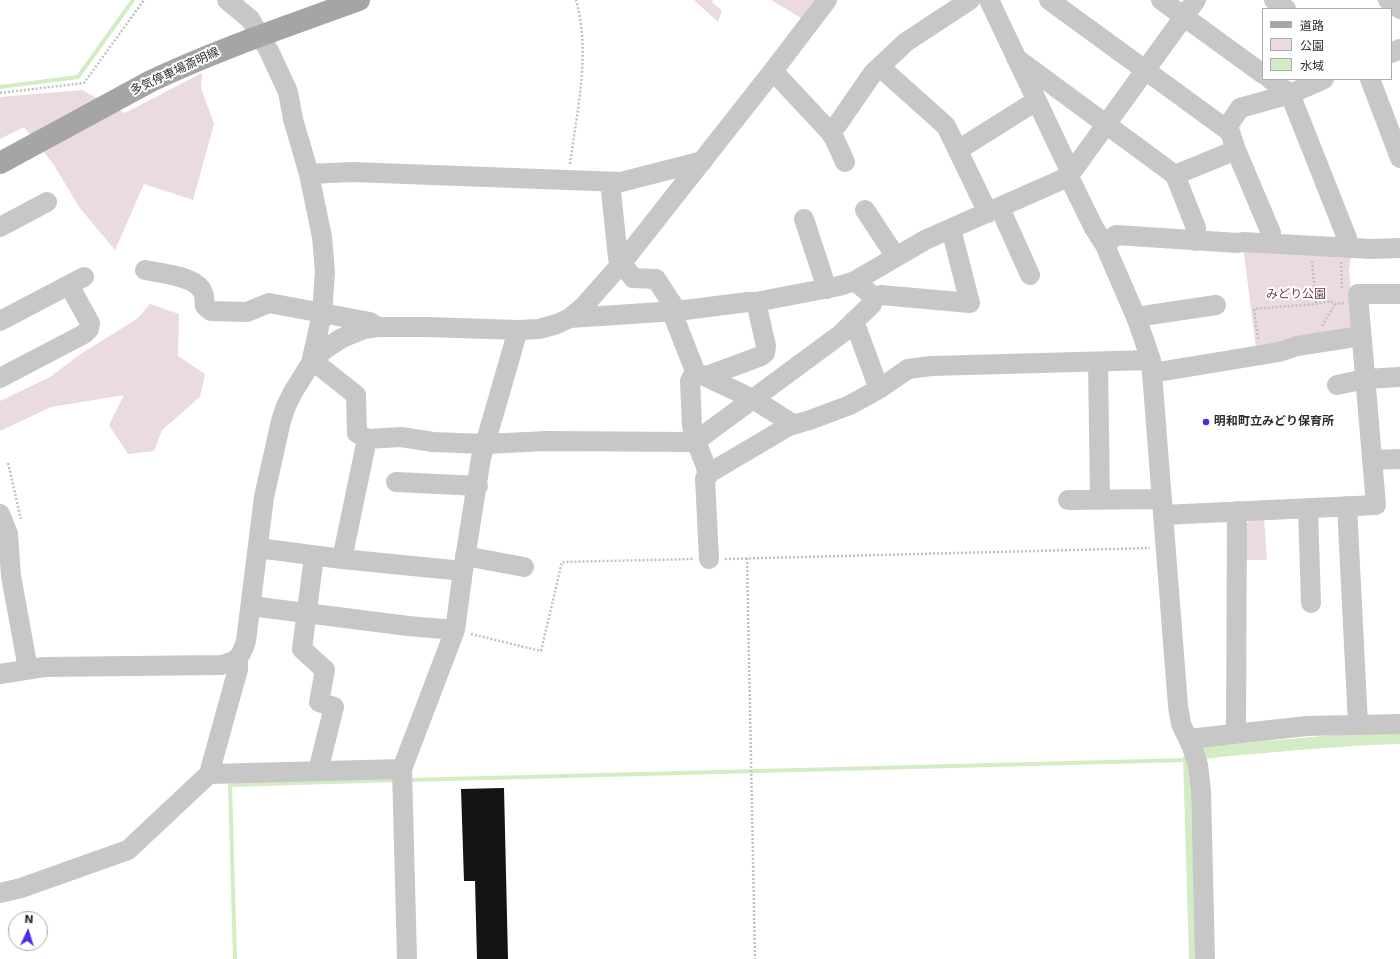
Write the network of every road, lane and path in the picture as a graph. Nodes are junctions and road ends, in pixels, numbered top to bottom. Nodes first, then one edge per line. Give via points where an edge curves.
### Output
1 (144, 0) edge
2 (227, 0) edge
3 (359, 0) edge
4 (576, 0) edge
5 (827, 0) edge
6 (970, 0) edge
7 (989, 0) edge
8 (1049, 0) edge
9 (1161, 0) edge
10 (1196, 0) edge
11 (1274, 0) edge
12 (1388, 0) edge
13 (1285, 8) edge
14 (1400, 9) edge
15 (1184, 17) junction
16 (259, 35) junction
17 (1016, 58) junction
18 (880, 67) junction
19 (1145, 70) junction
20 (773, 71) junction
21 (1262, 73) edge
22 (1271, 80) edge
23 (1322, 80) edge
24 (1370, 80) edge
25 (0, 93) edge
26 (1290, 94) junction
27 (1036, 101) junction
28 (1107, 124) junction
29 (1226, 129) junction
30 (830, 132) junction
31 (958, 150) junction
32 (1236, 150) junction
33 (1400, 158) edge
34 (703, 161) junction
35 (845, 162) dead end
36 (0, 163) edge
37 (310, 174) junction
38 (1069, 174) junction
39 (1175, 175) junction
40 (568, 180) junction
41 (610, 182) junction
42 (47, 202) dead end
43 (865, 210) dead end
44 (994, 210) junction
45 (804, 219) dead end
46 (0, 227) edge
47 (951, 228) junction
48 (1196, 235) junction
49 (1271, 238) junction
50 (1105, 245) junction
51 (1310, 246) junction
52 (1344, 248) junction
53 (1400, 248) edge
54 (896, 257) junction
55 (621, 264) junction
56 (145, 270) dead end
57 (1030, 275) dead end
58 (854, 281) junction
59 (827, 289) junction
60 (1400, 294) edge
61 (874, 297) junction
62 (756, 302) junction
63 (1351, 303) junction
64 (1316, 304) junction
65 (1216, 305) dead end
66 (675, 311) junction
67 (322, 314) junction
68 (1136, 317) junction
69 (570, 318) junction
70 (0, 321) edge
71 (854, 321) junction
72 (377, 327) junction
73 (518, 330) junction
74 (1362, 336) junction
75 (1259, 342) dead end
76 (312, 362) junction
77 (1098, 362) junction
78 (1151, 367) junction
79 (701, 374) junction
80 (0, 378) edge
81 (1400, 378) edge
82 (1365, 379) junction
83 (1336, 385) dead end
84 (879, 389) junction
85 (753, 399) junction
86 (794, 424) junction
87 (367, 439) junction
88 (696, 441) junction
89 (485, 444) junction
90 (1400, 459) edge
91 (1373, 460) junction
92 (708, 476) junction
93 (396, 482) dead end
94 (478, 486) junction
95 (1100, 499) junction
96 (1068, 500) dead end
97 (1347, 506) junction
98 (1162, 507) junction
99 (1308, 509) junction
100 (1237, 511) junction
101 (0, 514) edge
102 (1166, 547) junction
103 (258, 548) junction
104 (314, 556) junction
105 (747, 558) junction
106 (709, 559) junction
107 (342, 560) junction
108 (464, 564) junction
109 (524, 568) dead end
110 (1311, 602) dead end
111 (251, 606) junction
112 (307, 613) junction
113 (455, 630) junction
114 (238, 658) junction
115 (28, 669) junction
116 (0, 674) edge
117 (1358, 724) junction
118 (1400, 724) edge
119 (1236, 734) junction
120 (1192, 751) junction
121 (318, 771) junction
122 (209, 774) junction
123 (402, 776) junction
124 (0, 893) edge
125 (407, 959) edge
126 (755, 959) edge
127 (1205, 959) edge

1 - 25 path via 84,83
2 - 16 street via 250,19
3 - 16 main road, 多気停車場斎明線
4 - 40 path via 583,42 583,64
5 - 20 street
6 - 18 street via 906,42
7 - 17 street
8 - 19 street
9 - 15 street
10 - 15 street
11 - 13 street
12 - 14 street
15 - 19 street
15 - 21 street
16 - 36 main road, 多気停車場斎明線 via 151,81
16 - 37 street via 288,92 293,119
17 - 27 street
17 - 28 street
18 - 30 street
18 - 31 street via 946,126
19 - 28 street
19 - 29 street
20 - 30 street
20 - 34 street
22 - 26 street
23 - 26 street
24 - 33 street
26 - 29 street via 1240,108
26 - 52 street
27 - 31 street
27 - 38 street
28 - 38 street
28 - 39 street
29 - 32 street via 1230,132
30 - 35 street
31 - 44 street
32 - 39 street
32 - 49 street
34 - 41 street via 621,182
34 - 55 street
37 - 40 street via 352,172
37 - 67 street via 322,237 325,272
38 - 44 street
38 - 50 street via 1094,228
39 - 48 street
40 - 41 street
41 - 55 street via 618,258
42 - 46 street
43 - 54 street
44 - 47 street
44 - 57 street
45 - 59 street
47 - 54 street
47 - 61 street via 970,303 881,295
48 - 49 street via 1238,243
48 - 50 street via 1116,235
49 - 51 street
50 - 68 street
51 - 52 street
51 - 64 path
52 - 53 street
52 - 63 path via 1341,261
54 - 58 street
55 - 66 street via 633,278 656,279
55 - 69 street
56 - 67 street via 185,278 196,283 203,292 205,306 211,311 247,312 269,304
58 - 59 street
58 - 61 street
59 - 62 street
60 - 63 street via 1358,294
61 - 71 street via 872,304
62 - 66 street
62 - 79 street via 766,346 765,352 760,356
63 - 64 path via 1335,304 1330,301
63 - 74 street
64 - 75 path via 1254,309
65 - 68 street
66 - 69 street
66 - 79 street
67 - 72 street via 370,322
67 - 76 street
68 - 78 street
69 - 73 street via 538,329
70 - 80 street via 76,281 90,323 84,334
71 - 84 street
71 - 85 street via 841,334
72 - 73 street
72 - 76 street via 342,338 326,348
73 - 89 street
74 - 78 street via 1296,346 1279,352
74 - 82 street
76 - 87 street via 356,395 358,433
76 - 103 street via 293,392 281,421 264,497
77 - 78 street
77 - 84 street via 931,366 908,369
77 - 95 street
78 - 98 street
79 - 85 street
79 - 88 street via 690,381 692,426
81 - 82 street
82 - 83 street
82 - 91 street
84 - 86 street via 850,404
85 - 86 street
85 - 88 street
86 - 92 street
87 - 89 street via 401,437 433,442
87 - 107 street
88 - 89 street via 547,441
88 - 92 street
89 - 94 street
90 - 91 street
91 - 97 street via 1376,505
92 - 106 street via 705,478
93 - 94 street
94 - 108 street
95 - 96 street
95 - 98 street
97 - 99 street
97 - 117 street
98 - 100 street
98 - 102 street
99 - 100 street
99 - 110 street
100 - 119 street
101 - 115 street via 8,534 11,576
102 - 105 path
102 - 120 street via 1178,706 1181,724
103 - 104 street
103 - 111 street
104 - 107 street
104 - 112 street
105 - 106 path
105 - 126 path
106 - 113 path via 562,562 541,650
107 - 108 street
108 - 109 street
108 - 113 street
111 - 112 street
111 - 114 street via 246,641
112 - 113 street
112 - 121 street via 302,649 326,670 319,702 334,707
113 - 123 street
114 - 115 street via 221,665 115,665
114 - 122 street via 238,670
115 - 116 street
117 - 118 street
117 - 119 street via 1306,726
119 - 120 street
120 - 127 street via 1201,791
121 - 122 street
121 - 123 street
122 - 124 street via 128,850
123 - 125 street

